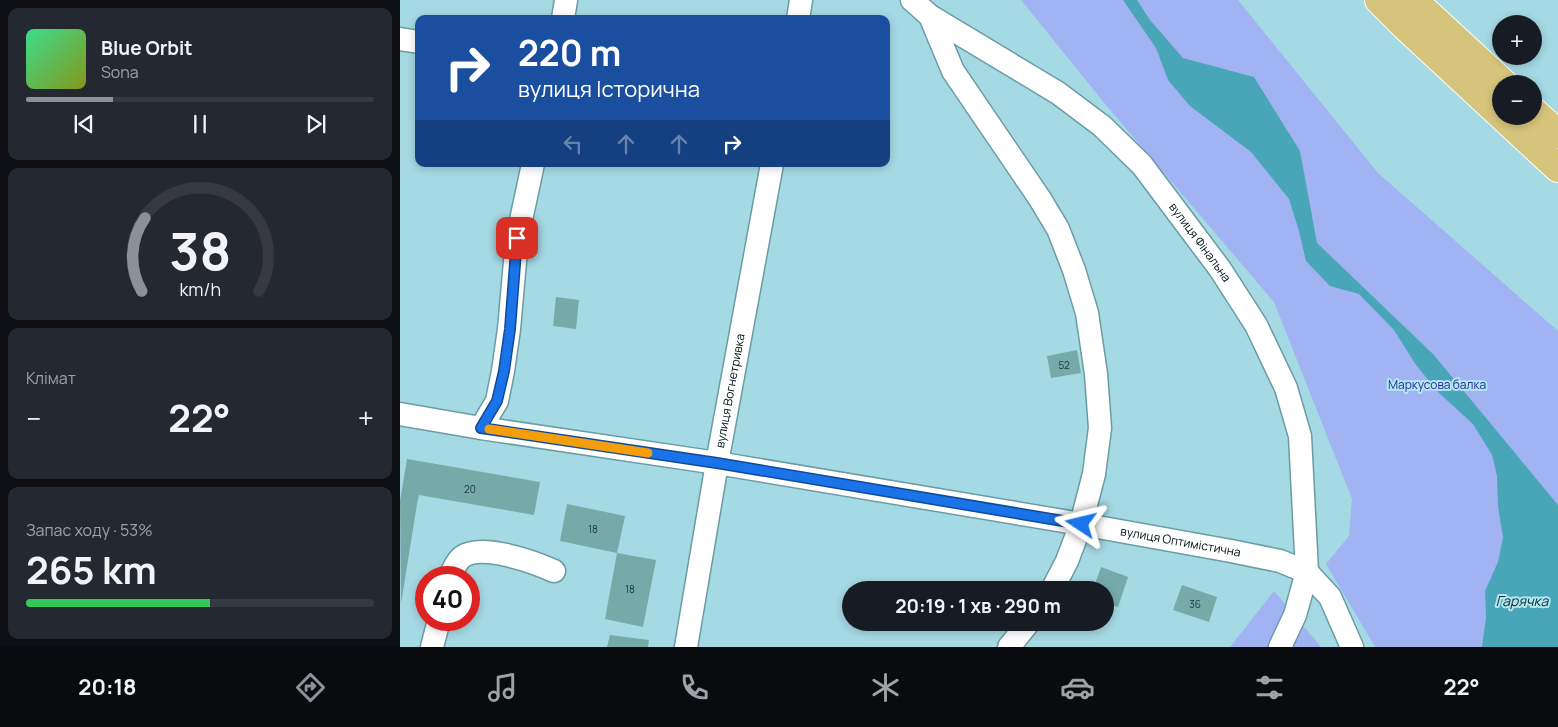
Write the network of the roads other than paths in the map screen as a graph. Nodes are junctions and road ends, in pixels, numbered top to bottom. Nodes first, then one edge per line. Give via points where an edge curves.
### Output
1 (566, 0) edge
2 (801, 0) edge
3 (912, 0) edge
4 (1379, 0) edge
5 (1413, 0) edge
6 (564, 15) edge
7 (799, 15) edge
8 (930, 16) junction
9 (400, 39) edge
10 (415, 41) edge
11 (1494, 75) edge
12 (1542, 119) edge
13 (1558, 134) edge
14 (532, 167) edge
15 (771, 167) edge
16 (1558, 168) edge
17 (400, 414) edge
18 (481, 428) junction
19 (717, 463) junction
20 (1081, 524) junction
21 (457, 566) edge
22 (554, 571) dead end
23 (1307, 572) junction
24 (1057, 581) edge
25 (436, 631) edge
26 (1022, 631) edge
27 (432, 647) edge
28 (686, 647) edge
29 (1009, 647) edge
30 (1280, 647) edge
31 (1352, 647) edge

1 - 6 street
2 - 7 street
3 - 8 street, вулиця Фінальна
4 - 16 main road
5 - 11 main road
8 - 20 street, вулиця Фінальна via 953,71 1054,222 1074,270 1088,322 1100,428 1094,474
8 - 23 street, вулиця Фінальна via 1058,93 1102,126 1142,165 1220,268 1256,325 1286,388 1300,436
9 - 10 street
12 - 13 main road
14 - 18 street via 517,238 504,371 497,401
15 - 19 street, вулиця Вогнетривка
17 - 18 street, вулиця Оптимістична
18 - 19 street, вулиця Оптимістична
19 - 20 street, вулиця Оптимістична
19 - 28 street, вулиця Вогнетривка
20 - 23 street, вулиця Оптимістична via 1280,561
20 - 24 street, вулиця Фінальна
21 - 22 street via 461,558 484,552 530,561
23 - 30 street, вулиця Фінальна via 1295,615
23 - 31 street via 1330,597
25 - 27 street
26 - 29 street

